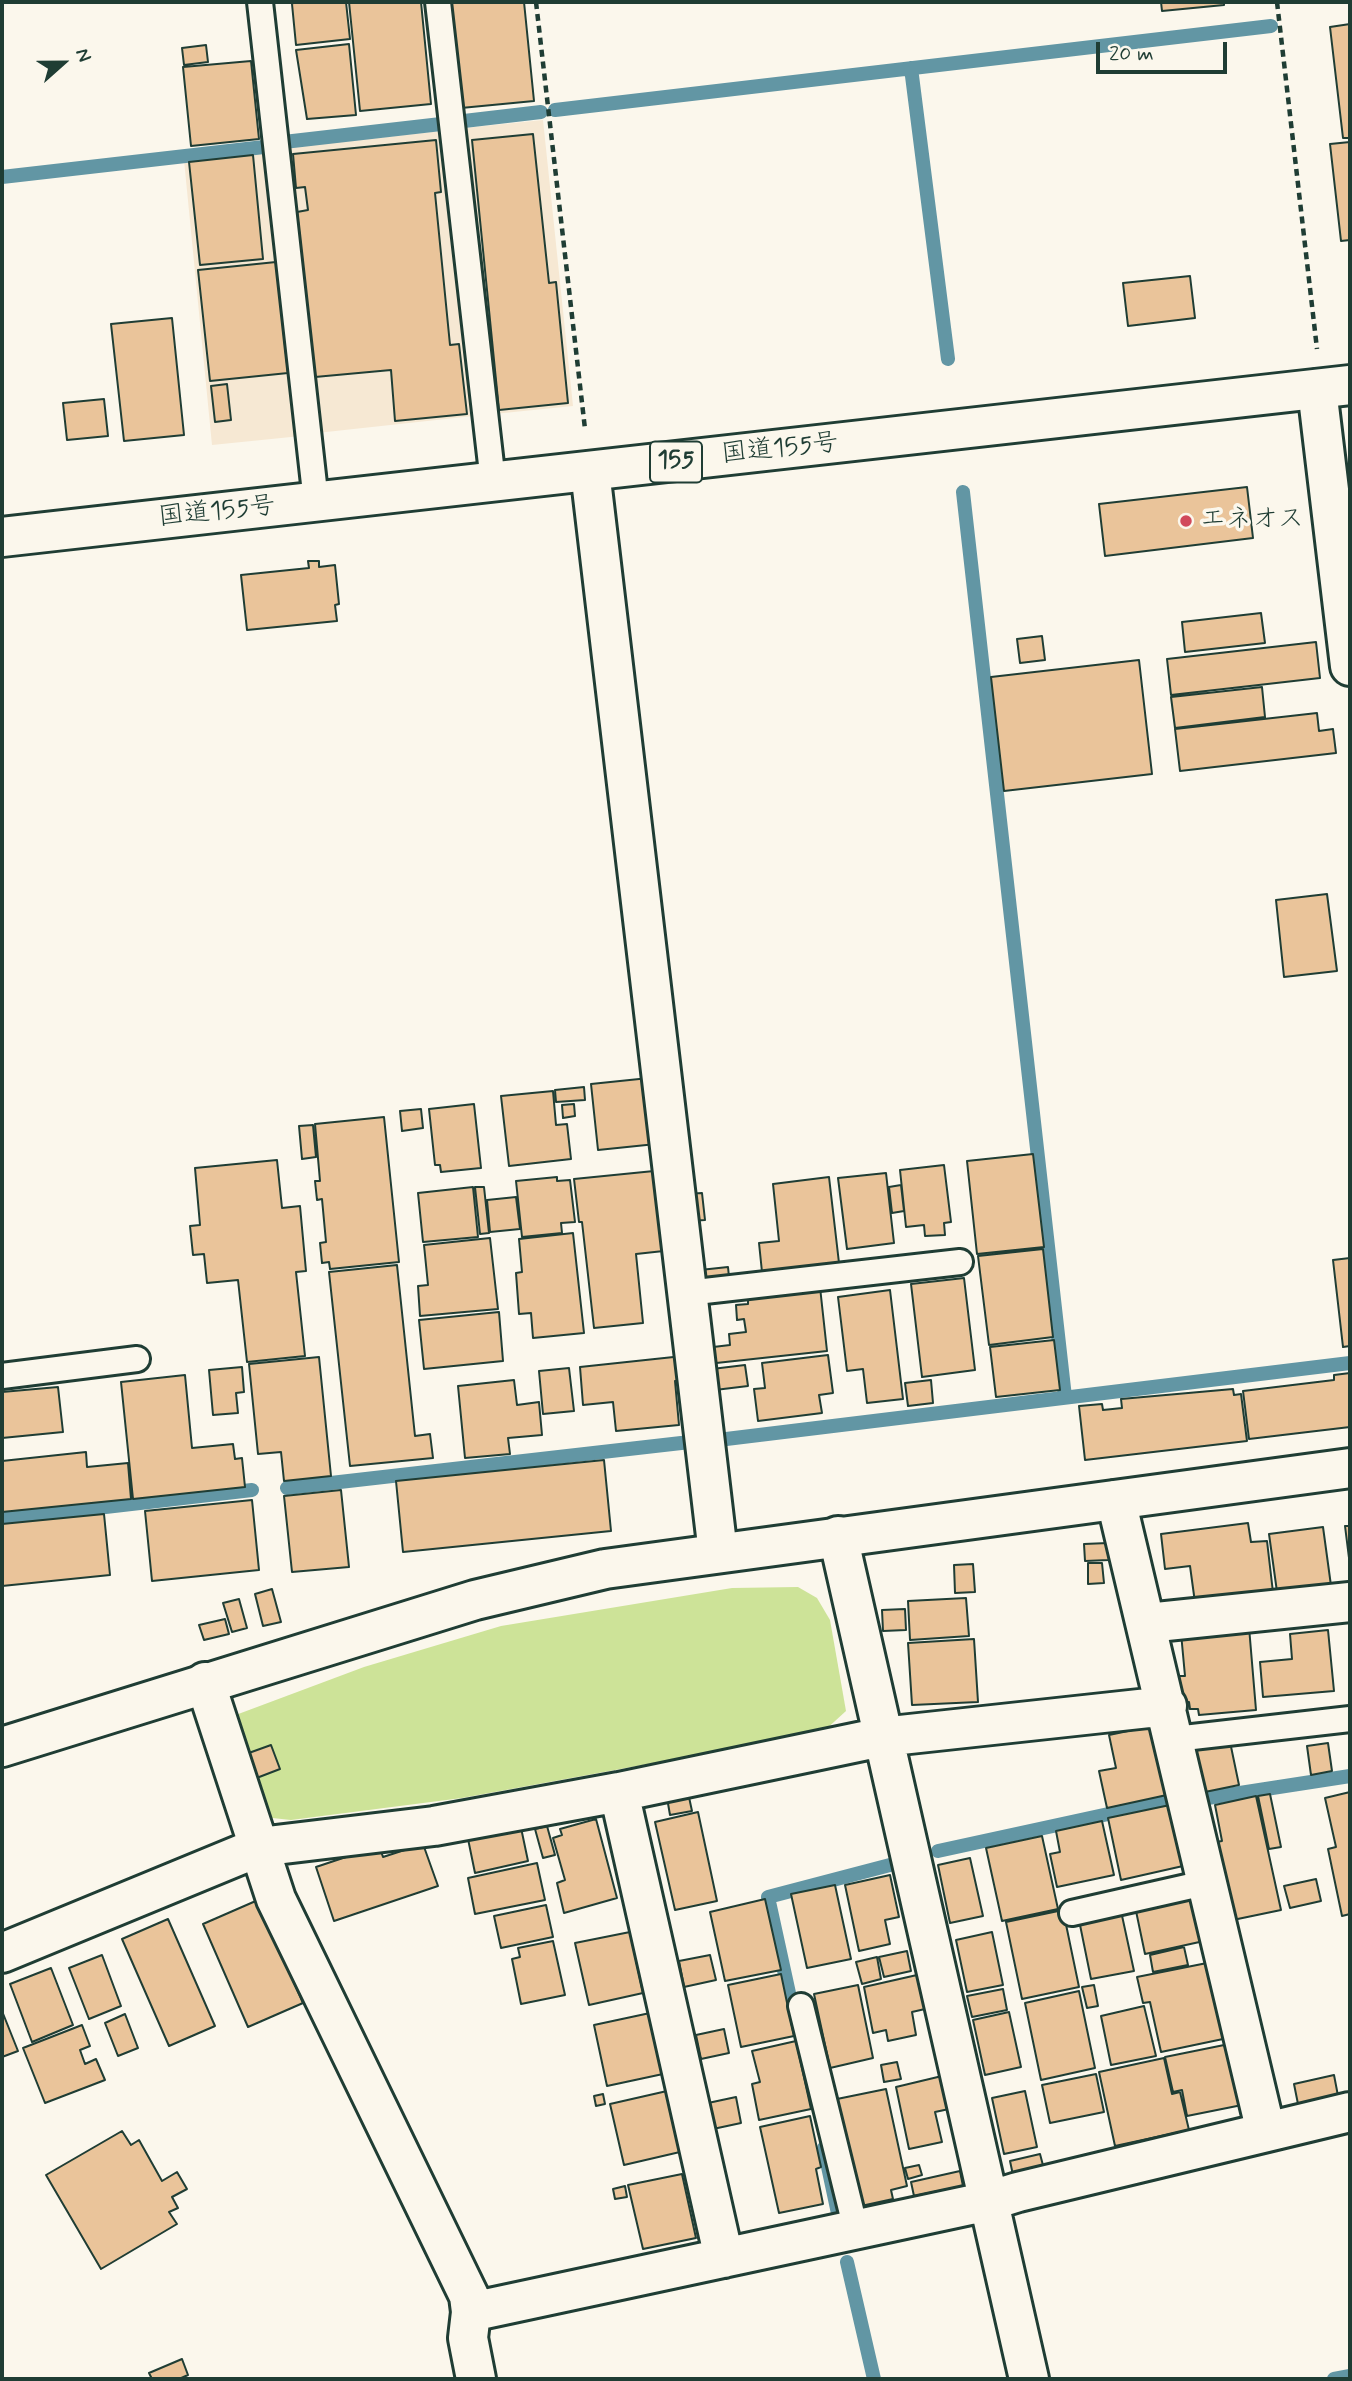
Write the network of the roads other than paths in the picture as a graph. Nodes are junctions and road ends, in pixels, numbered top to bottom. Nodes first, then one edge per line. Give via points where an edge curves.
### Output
1 (260, 2) edge
2 (438, 2) edge
3 (1330, 387) edge
4 (590, 471) junction
5 (493, 482) junction
6 (316, 502) junction
7 (2, 537) edge
8 (1350, 666) edge
9 (960, 1262) dead end
10 (687, 1293) junction
11 (137, 1359) dead end
12 (2, 1376) edge
13 (1350, 1468) edge
14 (1116, 1500) junction
15 (838, 1536) junction
16 (718, 1553) junction
17 (1350, 1602) edge
18 (1147, 1623) junction
19 (205, 1682) junction
20 (1350, 1720) edge
21 (1171, 1722) junction
22 (882, 1737) junction
23 (3, 1741) edge
24 (619, 1792) junction
25 (259, 1847) junction
26 (1209, 1882) junction
27 (1072, 1913) dead end
28 (2, 1953) edge
29 (801, 2006) dead end
30 (1350, 2112) edge
31 (1266, 2132) junction
32 (989, 2201) junction
33 (856, 2230) junction
34 (723, 2258) junction
35 (471, 2312) junction
36 (476, 2379) edge
37 (1029, 2379) edge

1 - 6 lane
2 - 5 lane
3 - 4 main road, 国道155号 / 155
3 - 8 main road
4 - 5 main road, 国道155号 / 155
4 - 10 main road
5 - 6 main road, 国道155号 / 155
6 - 7 main road, 国道155号 / 155
9 - 10 lane
10 - 16 main road
11 - 12 lane
13 - 14 main road
14 - 15 main road
14 - 18 main road
15 - 16 main road
15 - 22 main road
16 - 19 main road via 605,1569 475,1600
17 - 18 main road
18 - 21 main road
19 - 23 main road
19 - 25 main road
20 - 21 lane
21 - 22 main road
21 - 26 main road
22 - 24 main road
22 - 32 main road
24 - 25 main road via 434,1826
24 - 34 main road
25 - 28 main road
25 - 35 main road via 276,1899 469,2296
26 - 27 lane
26 - 31 main road
29 - 33 lane
30 - 31 main road
31 - 32 main road
32 - 33 main road
32 - 37 main road
33 - 34 main road
34 - 35 main road
35 - 36 main road via 468,2338

